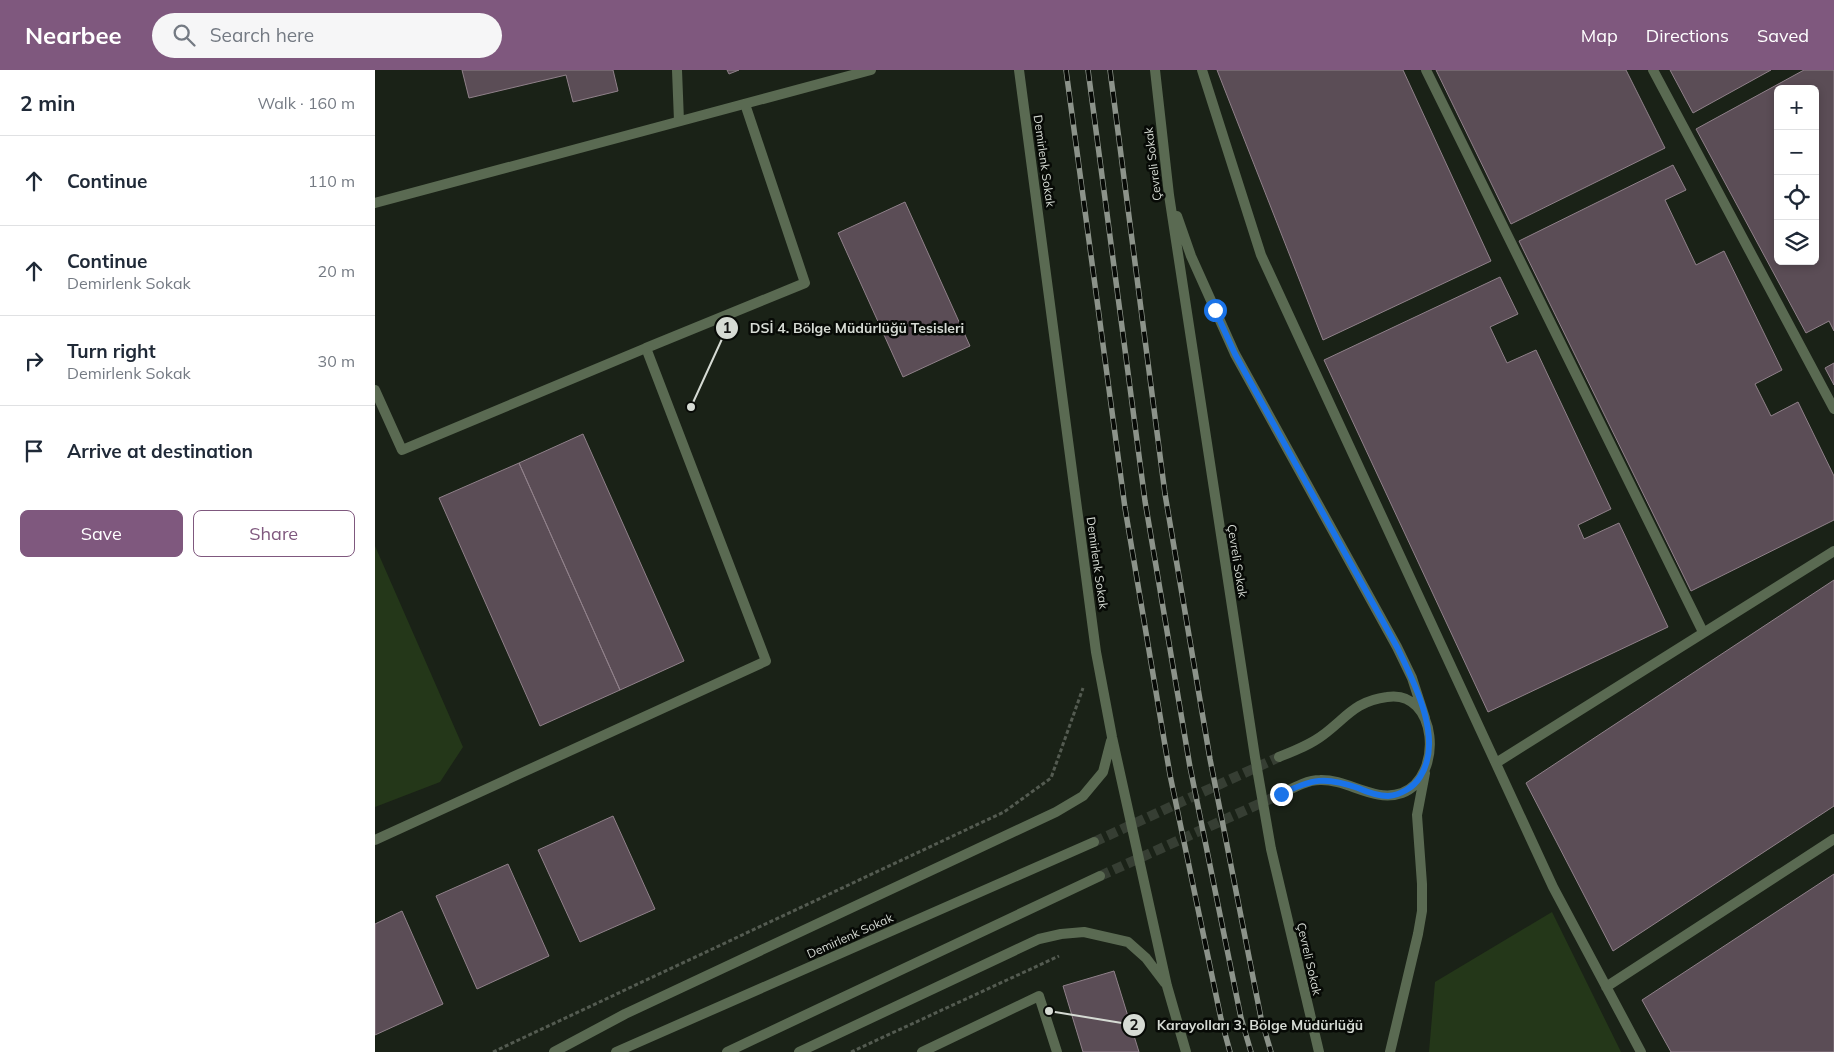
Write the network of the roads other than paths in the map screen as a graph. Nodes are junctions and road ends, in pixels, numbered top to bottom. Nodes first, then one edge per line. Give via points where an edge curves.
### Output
1 (677, 70) edge
2 (871, 70) edge
3 (1019, 70) edge
4 (1155, 70) edge
5 (1202, 70) edge
6 (1425, 70) edge
7 (1653, 70) edge
8 (745, 104) junction
9 (679, 122) junction
10 (1169, 195) junction
11 (375, 203) edge
12 (646, 348) junction
13 (375, 390) edge
14 (1834, 409) edge
15 (1834, 551) edge
16 (1703, 632) junction
17 (1425, 718) junction
18 (1112, 738) junction
19 (1279, 757) tunnel mouth
20 (1496, 762) junction
21 (1426, 768) junction
22 (1281, 794) tunnel mouth
23 (1834, 839) edge
24 (375, 840) edge
25 (1094, 842) tunnel mouth
26 (1100, 876) tunnel mouth
27 (1167, 986) junction
28 (1606, 987) junction
29 (554, 1052) edge
30 (616, 1052) edge
31 (727, 1052) edge
32 (799, 1052) edge
33 (922, 1052) edge
34 (1057, 1052) edge
35 (1186, 1052) edge
36 (1319, 1052) edge
37 (1390, 1052) edge
38 (1641, 1052) edge

1 - 9 street
2 - 8 street
3 - 18 street, Demirlenk Sokak via 1096,652
4 - 10 street, Çevreli Sokak
5 - 20 street via 1261,255
6 - 16 street
7 - 14 street
8 - 9 street
8 - 12 street via 805,283
9 - 11 street
10 - 17 street via 1191,256 1235,354 1397,647 1412,678
10 - 36 street, Çevreli Sokak via 1256,765 1273,858
12 - 13 street via 402,450
12 - 24 street via 766,662
15 - 16 street
16 - 20 street
17 - 19 street via 1416,705 1403,698 1389,696 1372,700 1340,719 1323,735
17 - 21 street via 1430,748
18 - 27 street, Demirlenk Sokak
18 - 29 street via 1103,772 1083,796 1056,812 625,1014
20 - 28 street via 1553,886
21 - 22 street via 1416,784 1387,796 1319,780
21 - 37 street via 1417,815 1422,911
23 - 28 street
25 - 30 street, Demirlenk Sokak
26 - 31 street
27 - 32 street via 1146,958 1128,942 1084,932 1061,934 1039,940
27 - 35 street, Demirlenk Sokak
28 - 38 street
33 - 34 street via 1039,996

